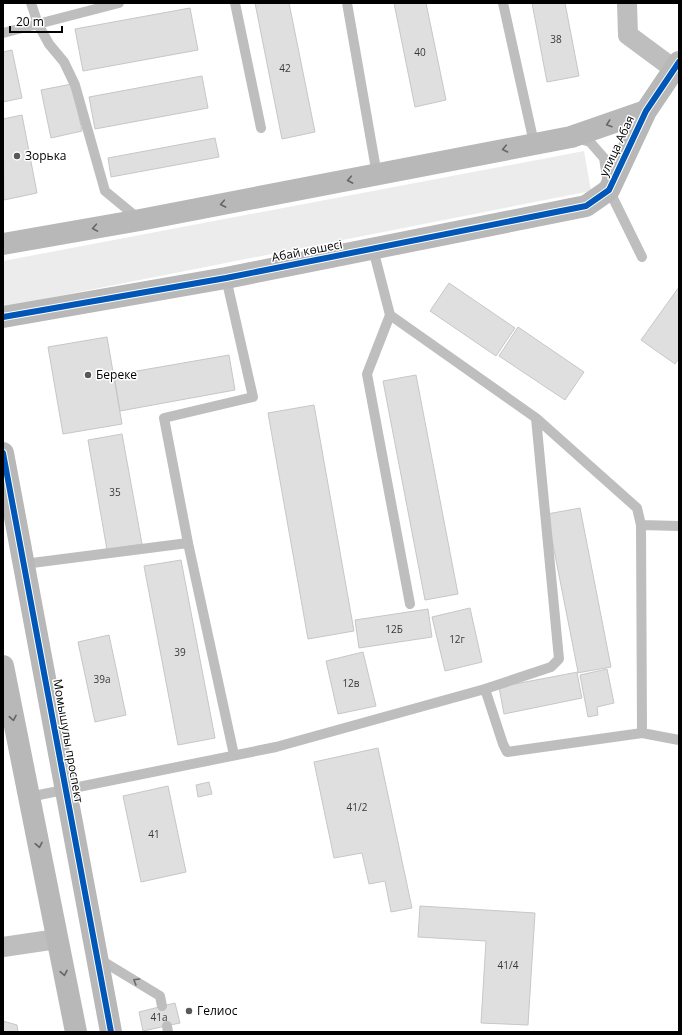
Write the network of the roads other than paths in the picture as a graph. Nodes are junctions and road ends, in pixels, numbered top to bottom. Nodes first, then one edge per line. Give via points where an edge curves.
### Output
1 (31, 3) edge
2 (119, 3) edge
3 (235, 3) edge
4 (347, 3) edge
5 (503, 3) edge
6 (627, 3) edge
7 (38, 24) junction
8 (3, 33) edge
9 (676, 66) edge
10 (646, 111) junction
11 (261, 128) dead end
12 (571, 137) junction
13 (534, 143) junction
14 (377, 175) junction
15 (609, 190) junction
16 (140, 220) junction
17 (3, 244) edge
18 (374, 249) junction
19 (642, 257) dead end
20 (226, 278) junction
21 (390, 315) junction
22 (3, 317) edge
23 (536, 418) junction
24 (3, 453) edge
25 (641, 525) junction
26 (679, 526) edge
27 (188, 543) junction
28 (24, 564) junction
29 (410, 604) dead end
30 (3, 666) edge
31 (485, 689) junction
32 (642, 733) junction
33 (679, 740) edge
34 (234, 756) junction
35 (66, 788) junction
36 (29, 797) junction
37 (57, 939) junction
38 (3, 947) edge
39 (97, 957) junction
40 (162, 1006) dead end
41 (76, 1032) edge
42 (111, 1032) edge

1 - 7 lane
2 - 7 lane
3 - 11 lane
4 - 14 lane
5 - 13 lane
6 - 9 street via 628,35
7 - 8 lane
7 - 16 lane via 49,44 64,62 75,85 105,191
9 - 10 street
10 -> 12 street, улица Абая
10 - 15 street, улица Абая
12 - 13 street
12 - 15 lane, улица Абая via 590,142 604,158
13 -> 14 street
14 -> 16 street
15 - 18 street, Абай көшесі via 586,206
15 - 19 lane
16 -> 17 street
18 - 20 street, Абай көшесі
18 - 21 lane
20 - 22 street, Абай көшесі
20 - 27 lane via 253,397 164,418
21 - 23 lane
21 - 29 lane via 367,374
23 - 25 lane via 637,508
23 - 31 lane via 560,659 550,667
24 - 28 street, Момышулы проспект
25 - 26 lane
25 - 32 lane
27 - 28 lane
27 - 34 lane
28 - 35 street, Момышулы проспект
30 -> 36 street
31 - 32 lane via 507,752
31 - 34 lane via 276,747
32 - 33 lane
34 - 35 lane
35 - 36 lane
35 - 39 street, Момышулы проспект
36 -> 37 street
37 - 38 street
37 -> 41 street
40 -> 39 lane via 160,996
39 - 42 street, Момышулы проспект

